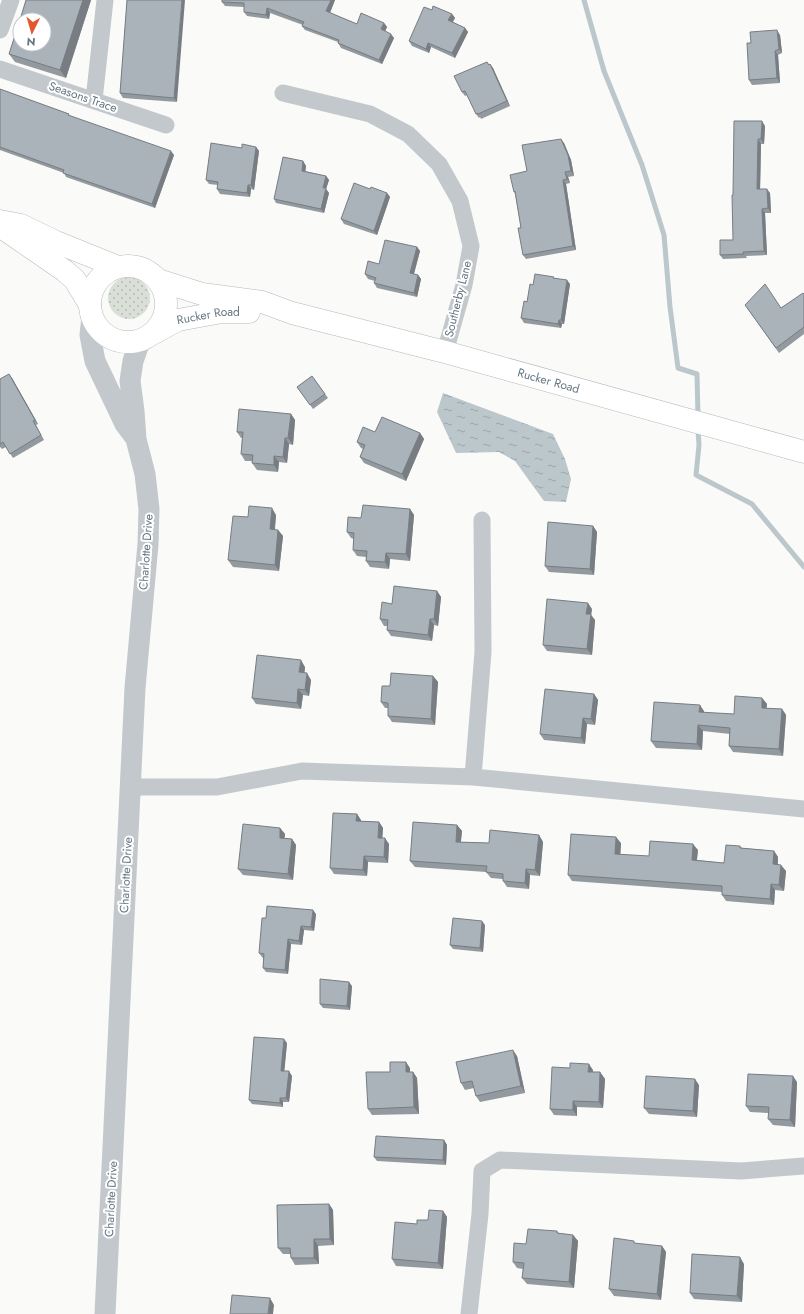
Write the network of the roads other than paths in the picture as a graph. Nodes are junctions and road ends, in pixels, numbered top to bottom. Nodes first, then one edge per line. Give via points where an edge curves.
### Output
1 (10, 0) edge
2 (104, 0) edge
3 (0, 30) edge
4 (0, 69) edge
5 (283, 93) dead end
6 (94, 100) junction
7 (166, 125) dead end
8 (0, 221) edge
9 (0, 226) edge
10 (118, 267) junction
11 (158, 280) junction
12 (91, 311) junction
13 (292, 313) junction
14 (148, 336) junction
15 (445, 352) junction
16 (136, 439) junction
17 (804, 452) edge
18 (482, 520) dead end
19 (473, 777) junction
20 (130, 787) junction
21 (804, 809) edge
22 (804, 1166) edge
23 (105, 1314) edge
24 (469, 1314) edge

1 - 3 street
2 - 6 street
4 - 6 street, Seasons Trace
5 - 15 street, Southerby Lane via 370,114 408,134 439,164 460,201 471,246 464,285
6 - 7 street, Seasons Trace
8 - 10 main road via 21,225
9 - 12 main road via 70,275
10 - 11 main road via 134,266 147,270
10 - 12 main road via 99,278 92,289 89,301
11 - 13 main road, Rucker Road via 202,294 262,302
11 - 14 main road via 166,300 165,313 160,324
12 - 14 main road via 96,326 116,341 129,342
12 - 16 street, Charlotte Drive via 90,335 95,361 125,424
13 - 14 main road, Rucker Road via 222,312 178,320
13 - 15 main road, Rucker Road
14 - 16 street, Charlotte Drive via 140,344 133,361 130,381
15 - 17 main road, Rucker Road
16 - 20 street, Charlotte Drive via 146,474 149,509
18 - 19 street via 483,652
19 - 20 street via 302,771 217,787
19 - 21 street
20 - 23 street, Charlotte Drive
22 - 24 street via 742,1171 500,1160 482,1171

